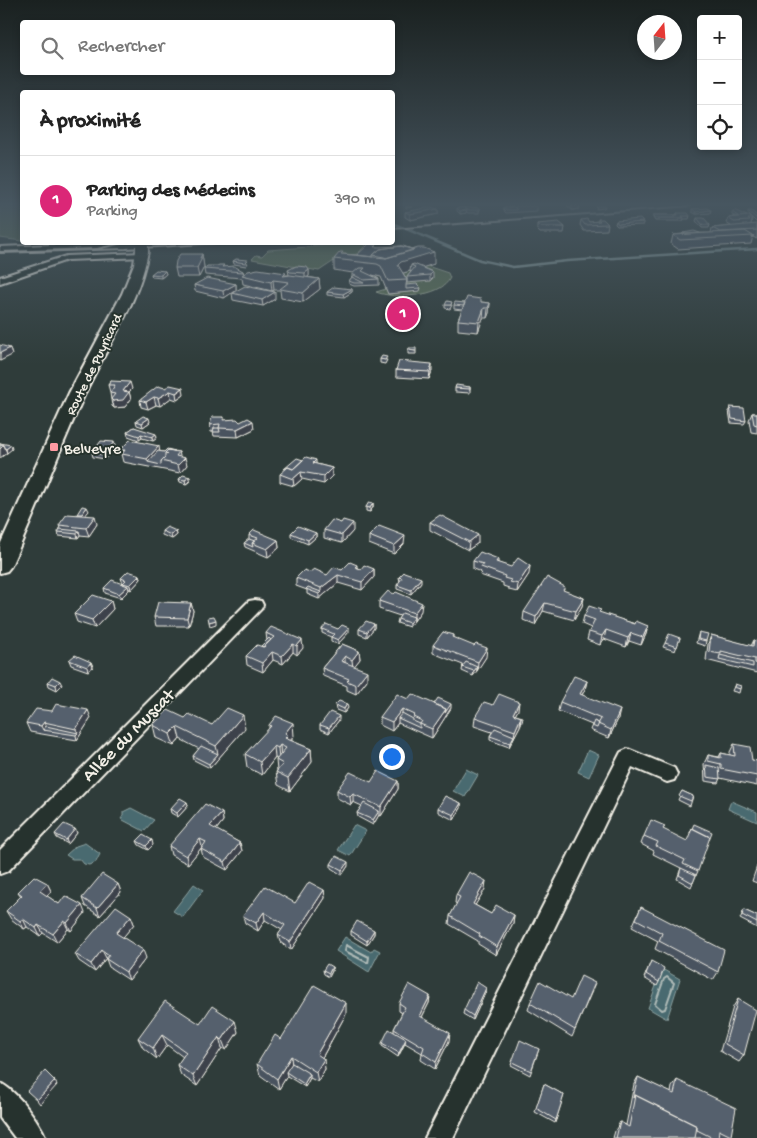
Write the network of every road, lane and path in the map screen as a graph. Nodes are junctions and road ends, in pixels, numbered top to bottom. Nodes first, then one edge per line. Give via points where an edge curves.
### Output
1 (63, 259) edge
2 (139, 259) edge
3 (0, 280) edge
4 (0, 566) edge
5 (255, 605) dead end
6 (667, 774) dead end
7 (0, 864) edge
8 (0, 1096) edge
9 (32, 1138) edge
10 (439, 1138) edge

1 - 3 street
2 - 4 main road, Route de Puyricard via 124,302 88,370
5 - 7 street, Allée du Muscat
6 - 10 street via 628,757
8 - 9 street

